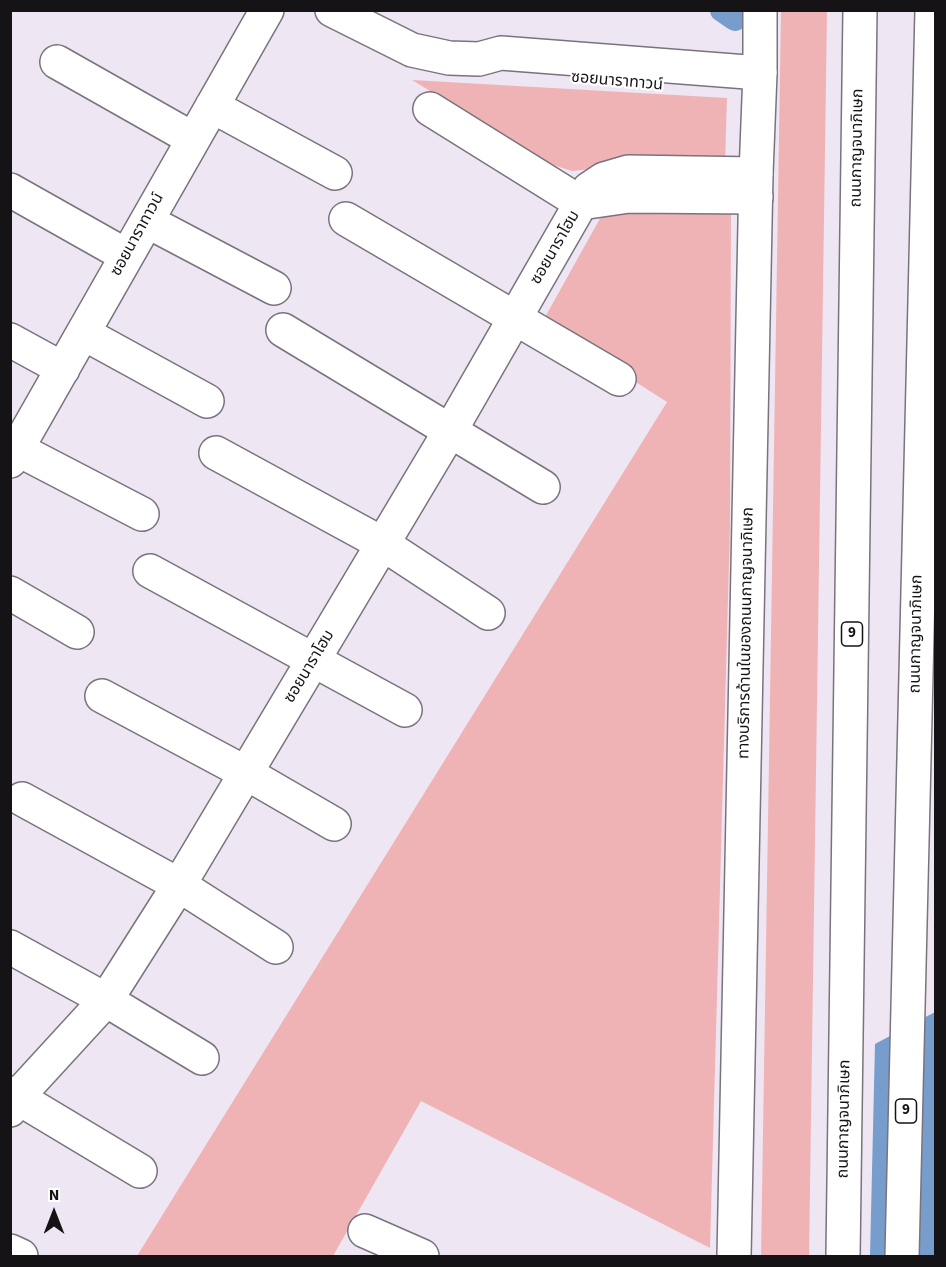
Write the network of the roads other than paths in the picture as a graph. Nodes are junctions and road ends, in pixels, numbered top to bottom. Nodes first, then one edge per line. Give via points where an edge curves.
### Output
1 (332, 10) edge
2 (760, 10) edge
3 (860, 10) edge
4 (932, 10) edge
5 (264, 11) edge
6 (57, 62) dead end
7 (760, 83) junction
8 (212, 106) junction
9 (430, 109) dead end
10 (193, 139) junction
11 (335, 173) dead end
12 (756, 186) junction
13 (10, 190) edge
14 (581, 204) junction
15 (346, 219) dead end
16 (147, 221) junction
17 (127, 256) junction
18 (274, 288) dead end
19 (515, 318) junction
20 (283, 330) dead end
21 (83, 333) junction
22 (10, 340) edge
23 (63, 369) junction
24 (619, 379) dead end
25 (207, 401) dead end
26 (450, 431) junction
27 (216, 453) dead end
28 (14, 455) edge
29 (543, 487) dead end
30 (142, 514) dead end
31 (383, 544) junction
32 (150, 571) dead end
33 (10, 593) edge
34 (488, 613) dead end
35 (77, 632) dead end
36 (314, 661) junction
37 (102, 696) dead end
38 (405, 710) dead end
39 (246, 773) junction
40 (22, 799) dead end
41 (334, 824) dead end
42 (179, 885) junction
43 (10, 947) edge
44 (276, 947) dead end
45 (106, 1000) junction
46 (202, 1058) dead end
47 (13, 1100) edge
48 (140, 1171) dead end
49 (365, 1231) dead end
50 (10, 1251) edge
51 (21, 1257) edge
52 (422, 1257) edge
53 (734, 1257) edge
54 (843, 1257) edge
55 (902, 1257) edge

1 - 7 main road, ซอยนาราทาวน์ via 412,50 449,58 480,59 501,72
2 - 7 main road, ทางบริการด้านในของถนนกาญจนาภิเษก
3 - 54 main road, ถนนกาญจนาภิเษก / 9
4 - 55 main road, ถนนกาญจนาภิเษก / 9
5 - 8 main road, ซอยนาราทาวน์
6 - 10 main road
7 - 12 main road, ทางบริการด้านในของถนนกาญจนาภิเษก
8 - 10 main road, ซอยนาราทาวน์
8 - 11 main road
9 - 14 main road
10 - 16 main road, ซอยนาราทาวน์
12 - 14 main road, ซอยนาราโฮม via 629,196
12 - 53 main road, ทางบริการด้านในของถนนกาญจนาภิเษก
13 - 17 main road
14 - 19 main road, ซอยนาราโฮม
15 - 19 main road
16 - 17 main road, ซอยนาราทาวน์
16 - 18 main road
17 - 21 main road, ซอยนาราทาวน์
19 - 24 main road
19 - 26 main road, ซอยนาราโฮม
20 - 26 main road
21 - 23 main road, ซอยนาราทาวน์
21 - 25 main road
22 - 23 main road
23 - 28 main road, ซอยนาราทาวน์
26 - 29 main road
26 - 31 main road, ซอยนาราโฮม
27 - 31 main road
28 - 30 main road
31 - 34 main road
31 - 36 main road, ซอยนาราโฮม
32 - 36 main road
33 - 35 main road
36 - 38 main road
36 - 39 main road, ซอยนาราโฮม
37 - 39 main road
39 - 41 main road
39 - 42 main road, ซอยนาราโฮม
40 - 42 main road
42 - 44 main road
42 - 45 main road, ซอยนาราโฮม
43 - 45 main road
45 - 46 main road
45 - 47 main road, ซอยนาราโฮม
47 - 48 main road
49 - 52 main road
50 - 51 main road

